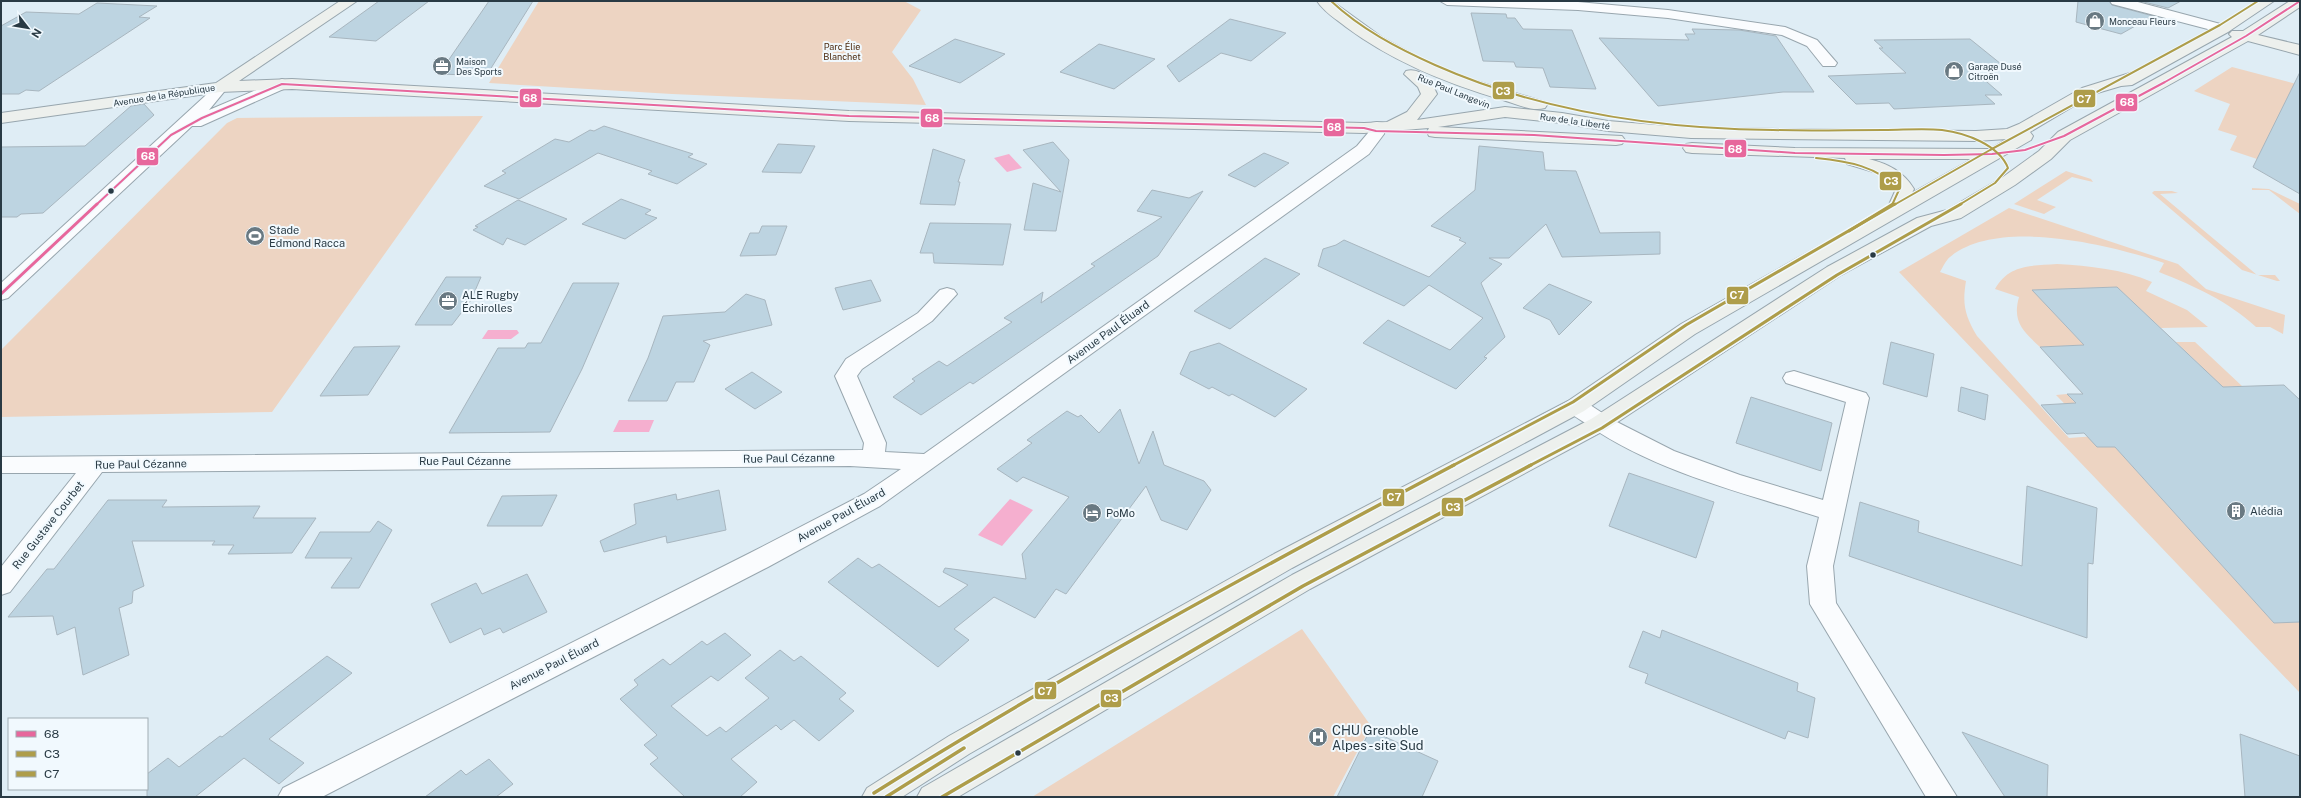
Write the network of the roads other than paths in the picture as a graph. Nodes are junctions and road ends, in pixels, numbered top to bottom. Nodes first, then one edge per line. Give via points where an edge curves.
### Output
1 (350, 1) edge
2 (1308, 1) edge
3 (1324, 1) edge
4 (1447, 1) edge
5 (2117, 1) edge
6 (2267, 1) edge
7 (2300, 1) edge
8 (2223, 29) junction
9 (2246, 36) junction
10 (2300, 50) edge
11 (1830, 63) dead end
12 (1412, 74) junction
13 (2139, 75) junction
14 (282, 84) junction
15 (220, 87) junction
16 (1479, 88) junction
17 (1505, 112) junction
18 (1, 118) edge
19 (1645, 128) junction
20 (1372, 129) junction
21 (1434, 132) junction
22 (171, 135) junction
23 (1942, 135) junction
24 (2064, 136) junction
25 (1619, 140) junction
26 (1829, 153) junction
27 (1992, 154) junction
28 (1896, 209) junction
29 (1924, 222) junction
30 (1, 294) edge
31 (947, 294) dead end
32 (1794, 378) dead end
33 (1576, 406) junction
34 (1599, 424) junction
35 (873, 458) junction
36 (928, 462) junction
37 (95, 465) junction
38 (1, 466) edge
39 (1832, 512) junction
40 (1, 586) edge
41 (293, 797) edge
42 (877, 797) edge
43 (932, 797) edge
44 (1942, 797) edge

1 - 15 street, Avenue de la République
2 - 12 street, Rue Paul Langevin via 1336,27 1379,58
3 - 16 street, Rue Paul Langevin via 1332,10 1379,43 1445,76
4 - 11 street via 1578,6 1661,13 1784,31 1812,43
5 - 8 street
6 - 8 street
7 - 9 street
8 - 9 street
8 - 13 street
9 - 10 street
9 - 24 street
12 - 17 street, Rue Paul Langevin via 1431,84
12 - 20 street, Rue de la Liberté via 1425,85 1429,94 1420,109 1401,122
13 - 23 street via 2088,91 2026,128 2009,134
13 - 27 street
14 - 15 street, Rue de la Liberté
14 - 20 street, Rue de la Liberté via 849,116
14 - 22 street via 202,118
15 - 18 street, Avenue de la République
15 - 22 street via 211,99
16 - 17 street via 1496,97 1503,104
16 - 19 street, Rue Paul Langevin via 1594,118
17 - 19 street, Rue de la Liberté via 1608,126
17 - 20 street, Rue de la Liberté via 1412,126
17 - 21 street, Rue de la Liberté via 1506,117 1494,128
17 - 25 street, Rue Paul Langevin via 1554,127
19 - 23 street via 1746,135
20 - 21 street, Rue de la Liberté
20 - 36 street, Avenue Paul Éluard via 1363,150
21 - 25 street, Rue de la Liberté
22 - 30 street
23 - 27 street via 1961,140
24 - 27 street via 2025,150
24 - 29 street via 2045,155 2010,181 1954,214
25 - 26 street via 1690,147
26 - 27 street
26 - 28 street via 1866,163 1902,181 1905,189
27 - 28 street
27 - 29 street via 2003,167 1992,180
28 - 33 street via 1688,329
29 - 34 street via 1834,271
31 - 35 street via 924,317 854,364 846,376 875,443
32 - 39 street via 1858,398
33 - 34 street
33 - 42 street via 1283,561 959,745
34 - 39 street via 1664,457
34 - 43 street via 1301,582
35 - 36 street, Rue Paul Cézanne
35 - 37 street, Rue Paul Cézanne
36 - 41 street, Avenue Paul Éluard via 872,500 759,560
37 - 38 street, Rue Paul Cézanne
37 - 40 street, Rue Gustave Courbet
39 - 44 street via 1820,566 1823,604

